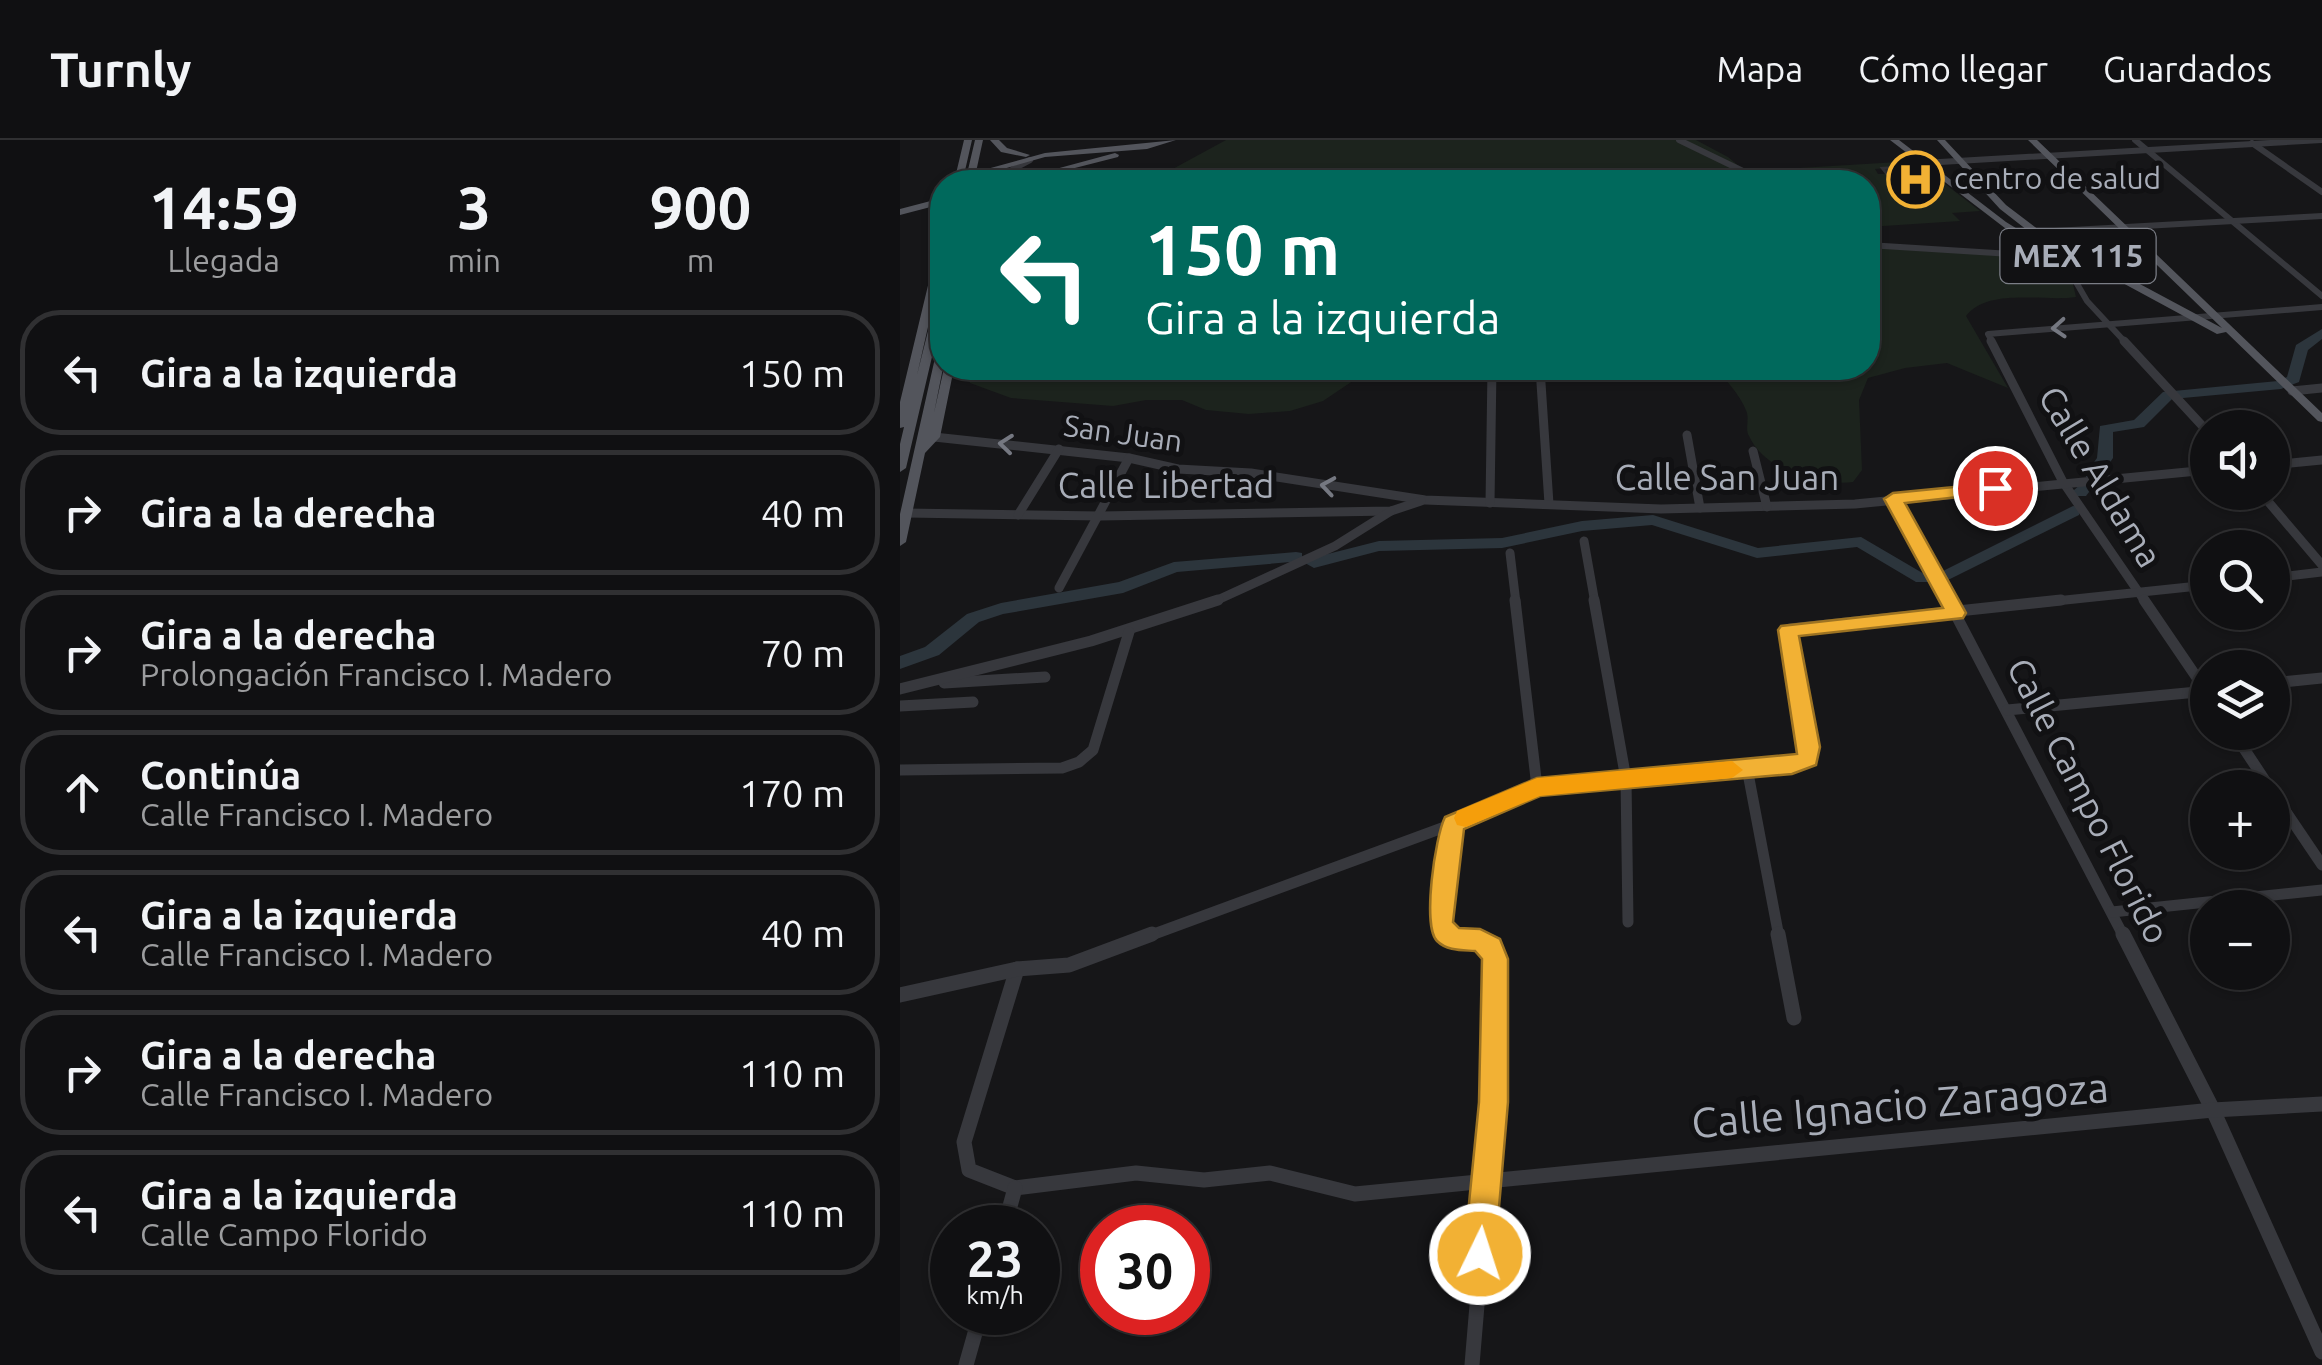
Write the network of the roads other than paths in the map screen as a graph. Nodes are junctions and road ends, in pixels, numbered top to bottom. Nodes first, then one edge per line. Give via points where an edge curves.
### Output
1 (968, 140) edge
2 (1172, 140) edge
3 (1679, 140) edge
4 (1894, 140) edge
5 (1902, 140) edge
6 (1941, 140) edge
7 (2032, 140) edge
8 (2135, 140) edge
9 (2322, 140) edge
10 (987, 142) edge
11 (2250, 142) edge
12 (1154, 146) junction
13 (2147, 150) junction
14 (1045, 155) junction
15 (2049, 155) junction
16 (1960, 161) junction
17 (1927, 163) junction
18 (986, 169) joint
19 (964, 170) edge
20 (969, 170) edge
21 (985, 170) edge
22 (1007, 170) edge
23 (1059, 170) edge
24 (1741, 170) edge
25 (2322, 192) edge
26 (930, 204) edge
27 (900, 212) edge
28 (2322, 216) edge
29 (2232, 220) junction
30 (2120, 227) junction
31 (2036, 232) junction
32 (2020, 233) junction
33 (1880, 247) edge
34 (2322, 296) edge
35 (930, 298) edge
36 (2322, 307) edge
37 (2212, 315) junction
38 (2191, 316) junction
39 (2112, 324) junction
40 (2238, 341) junction
41 (930, 345) edge
42 (935, 380) edge
43 (946, 380) edge
44 (1492, 380) edge
45 (1541, 380) edge
46 (2287, 386) junction
47 (2322, 388) edge
48 (2190, 411) edge
49 (2322, 419) edge
50 (900, 424) edge
51 (1686, 435) dead end
52 (934, 436) junction
53 (1060, 450) junction
54 (1753, 450) dead end
55 (918, 454) junction
56 (901, 458) edge
57 (1130, 458) junction
58 (2322, 460) edge
59 (2290, 463) edge
60 (2190, 471) edge
61 (2063, 482) junction
62 (1893, 499) junction
63 (1424, 500) junction
64 (1490, 503) junction
65 (1549, 504) junction
66 (1768, 507) junction
67 (1700, 508) junction
68 (2274, 510) edge
69 (1391, 512) junction
70 (906, 513) junction
71 (1018, 514) junction
72 (1100, 516) junction
73 (1584, 541) dead end
74 (900, 542) edge
75 (1510, 553) dead end
76 (2322, 569) edge
77 (2290, 575) edge
78 (2190, 587) edge
79 (1059, 588) dead end
80 (2137, 593) junction
81 (1956, 613) junction
82 (1129, 632) junction
83 (2190, 668) edge
84 (1045, 678) dead end
85 (2322, 678) edge
86 (935, 680) junction
87 (2290, 681) edge
88 (900, 689) edge
89 (2190, 694) edge
90 (973, 702) dead end
91 (900, 706) edge
92 (2008, 710) junction
93 (1747, 768) junction
94 (900, 770) edge
95 (1626, 780) junction
96 (1537, 787) junction
97 (2290, 817) edge
98 (1453, 824) junction
99 (2322, 865) edge
100 (2322, 890) edge
101 (2112, 912) junction
102 (1628, 922) dead end
103 (1017, 969) junction
104 (900, 995) edge
105 (1794, 1018) dead end
106 (2322, 1104) edge
107 (2213, 1110) junction
108 (1485, 1180) junction
109 (1014, 1188) junction
110 (1010, 1205) edge
111 (974, 1335) edge
112 (2322, 1352) edge
113 (966, 1365) edge
114 (1472, 1365) edge

1 - 19 main road
2 - 12 main road
3 - 24 street
4 - 17 main road
5 - 17 main road
6 - 16 main road, MEX 115
7 - 15 main road, MEX 115
8 - 13 street
9 - 11 street
10 - 14 main road
10 - 18 main road
10 - 20 main road
10 - 21 main road
11 - 13 street
11 - 25 street
12 - 14 main road
12 - 23 main road
13 - 15 street
13 - 29 street
14 - 18 main road
14 - 22 street
15 - 16 street
15 - 30 main road, MEX 115
16 - 17 street
16 - 31 main road, MEX 115
17 - 32 main road
26 - 27 main road
28 - 29 street
29 - 30 street
29 - 34 street
30 - 31 street
30 - 37 main road, MEX 115
31 - 32 main road
31 - 38 main road, MEX 115
32 - 33 street via 2032,253
32 - 39 street
35 - 50 main road
36 - 37 street
37 - 38 street
37 - 40 main road, MEX 115
38 - 39 street
38 - 40 main road, MEX 115
39 - 48 street
39 -> 61 street, Calle Aldama via 1988,334
40 - 46 main road, MEX 115
41 - 56 main road
42 - 55 main road
43 - 52 main road
44 - 64 street
45 - 65 street
46 - 47 street
46 - 49 main road, MEX 115
51 - 67 street
53 -> 52 street, San Juan
52 - 55 main road
53 - 57 street, San Juan
53 - 71 street
54 - 66 street
55 - 70 main road
63 -> 57 street, San Juan
57 - 72 street
58 - 59 street
60 - 61 street, Calle San Juan
61 - 62 street, Calle San Juan
61 - 80 street, Calle Aldama
62 - 66 street, Calle San Juan
62 - 81 street, Calle Campo Florido
63 - 64 street, Calle San Juan
63 - 69 street, Calle Libertad
64 - 65 street, Calle San Juan
65 - 67 street, Calle San Juan
66 - 67 street, Calle San Juan
68 - 76 street
69 - 72 street, Calle Libertad
69 - 82 street via 1256,583
70 - 71 street, Calle Libertad
70 - 74 main road
71 - 72 street, Calle Libertad
72 - 79 street
73 - 95 street
75 - 96 street
76 - 77 street
78 - 80 street
80 - 81 street
80 - 83 street, Calle Aldama
81 - 92 street, Calle Campo Florido
81 - 93 street via 1788,630 1808,759
82 - 86 street
82 - 94 street via 1098,738 1079,762 1062,768
84 - 86 street
85 - 87 street
86 - 88 street
89 - 92 street
90 - 91 street
92 - 101 street, Calle Campo Florido
93 - 95 street
93 - 105 street
95 - 96 street
95 - 102 street
96 - 98 street
97 - 99 street
98 - 103 street via 1069,965
98 - 108 street via 1440,922 1454,939 1480,940 1495,959 1494,1102
100 - 101 street
101 - 107 street, Calle Campo Florido
103 - 104 street
103 - 109 street via 964,1142 969,1170
106 - 107 street, Calle Ignacio Zaragoza
107 - 108 street, Calle Ignacio Zaragoza
107 - 112 street, Calle Campo Florido
108 - 109 street, Calle Ignacio Zaragoza via 1355,1194 1270,1173 1204,1180 1136,1173
108 - 114 street
109 - 110 street
111 - 113 street

